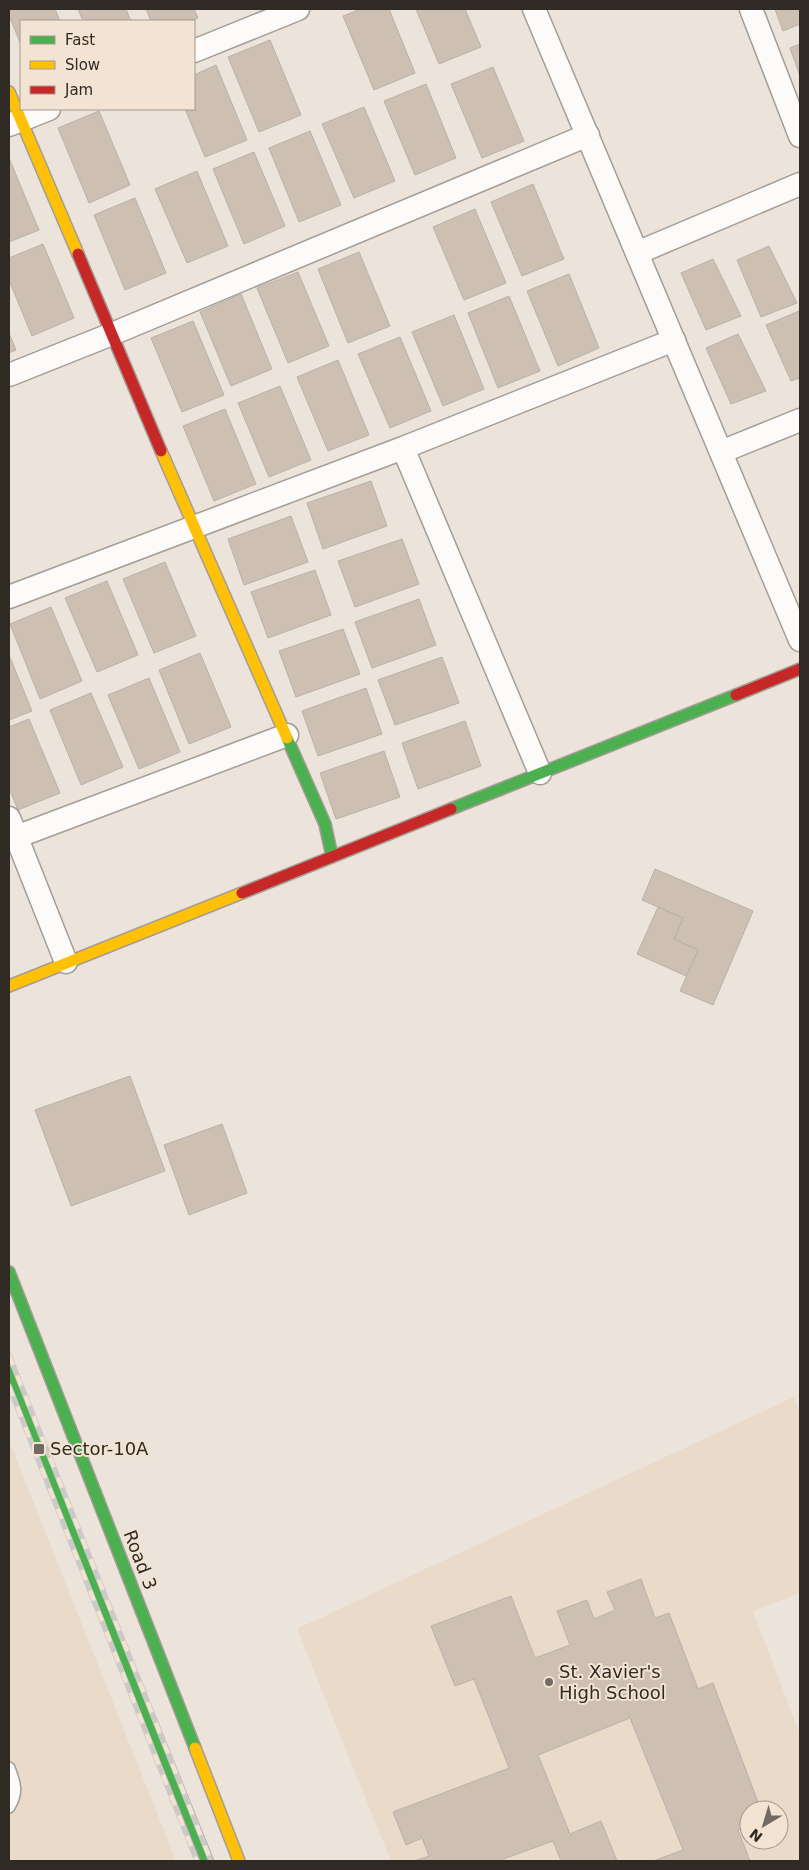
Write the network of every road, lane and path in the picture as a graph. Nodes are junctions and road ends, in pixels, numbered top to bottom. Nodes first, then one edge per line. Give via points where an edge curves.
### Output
1 (298, 9) edge
2 (534, 9) edge
3 (751, 9) edge
4 (195, 51) edge
5 (9, 92) edge
6 (47, 110) edge
7 (15, 123) edge
8 (588, 135) junction
9 (800, 136) edge
10 (800, 184) edge
11 (637, 253) junction
12 (112, 334) junction
13 (674, 340) junction
14 (9, 375) edge
15 (800, 420) edge
16 (403, 448) junction
17 (721, 452) junction
18 (194, 528) junction
19 (9, 597) edge
20 (800, 640) edge
21 (800, 669) edge
22 (287, 735) junction
23 (540, 773) junction
24 (12, 827) edge
25 (332, 856) junction
26 (66, 962) junction
27 (9, 986) edge
28 (11, 1285) edge
29 (9, 1372) edge
30 (9, 1768) edge
31 (9, 1808) edge
32 (207, 1861) edge
33 (239, 1861) edge

1 - 4 street
2 - 8 street
3 - 9 street
5 - 7 street
6 - 7 street
7 - 12 street
8 - 11 street
8 - 12 street
10 - 11 street
11 - 13 street
12 - 14 street
12 - 18 street
13 - 16 street
13 - 17 street
15 - 17 street
16 - 18 street
16 - 23 street
17 - 20 street
18 - 19 street
18 - 22 street
21 - 23 street
22 - 24 street
22 - 25 street via 325,824
23 - 25 street
24 - 26 street
25 - 26 street
26 - 27 street
28 - 33 street, Road 3 via 146,1634
29 - 32 street via 122,1642
30 - 31 lane via 15,1784

